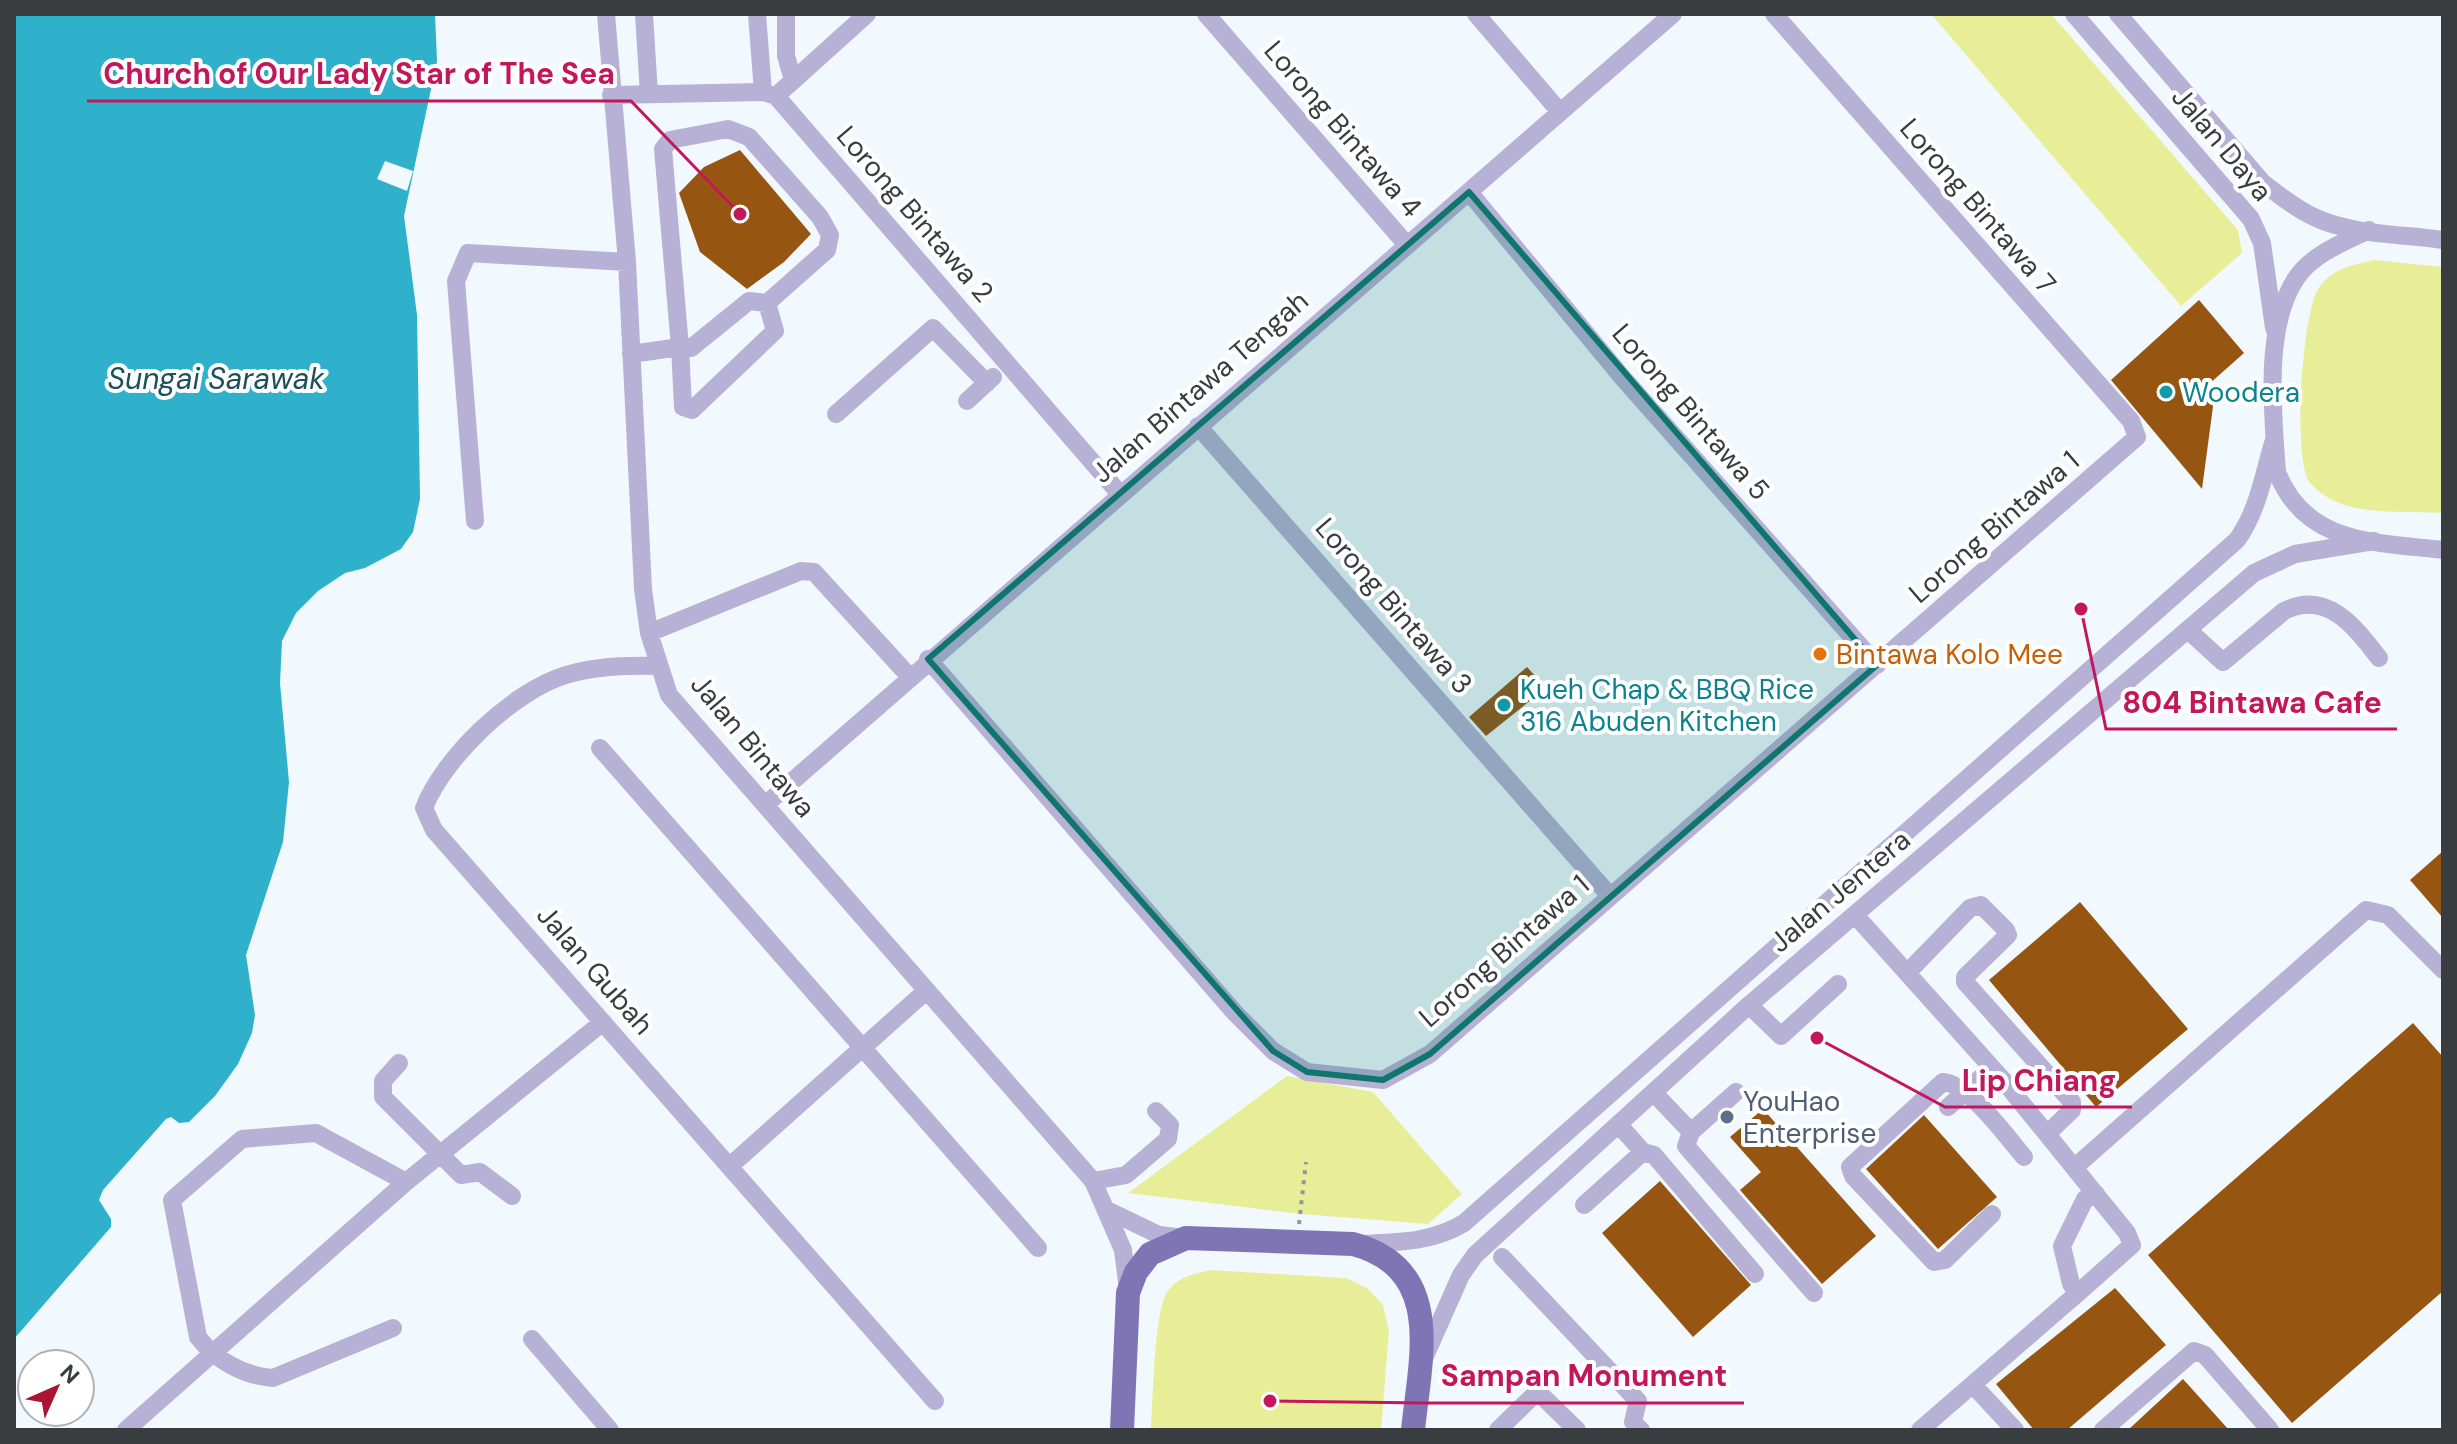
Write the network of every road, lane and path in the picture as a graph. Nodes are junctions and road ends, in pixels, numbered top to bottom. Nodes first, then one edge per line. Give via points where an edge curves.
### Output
1 (606, 14) edge
2 (644, 14) edge
3 (757, 14) edge
4 (786, 14) edge
5 (867, 14) edge
6 (1206, 14) edge
7 (1476, 14) edge
8 (1673, 14) edge
9 (1774, 14) edge
10 (2074, 14) edge
11 (2118, 14) edge
12 (793, 80) junction
13 (649, 94) junction
14 (770, 94) junction
15 (611, 95) junction
16 (1560, 112) junction
17 (1469, 192) junction
18 (2369, 230) junction
19 (2443, 240) edge
20 (1407, 245) junction
21 (627, 262) junction
22 (767, 303) junction
23 (2275, 335) junction
24 (680, 347) junction
25 (631, 354) junction
26 (1007, 364) junction
27 (987, 383) junction
28 (967, 401) dead end
29 (836, 414) dead end
30 (1198, 426) junction
31 (2137, 437) joint
32 (2274, 440) junction
33 (1120, 494) junction
34 (475, 521) dead end
35 (2374, 541) junction
36 (2443, 550) edge
37 (2188, 630) junction
38 (649, 633) junction
39 (2379, 658) dead end
40 (928, 659) junction
41 (1877, 665) junction
42 (658, 666) junction
43 (909, 676) junction
44 (600, 748) dead end
45 (765, 805) junction
46 (1610, 896) junction
47 (1855, 915) junction
48 (2443, 970) edge
49 (1908, 972) junction
50 (1838, 984) dead end
51 (926, 991) junction
52 (1749, 1005) junction
53 (603, 1022) junction
54 (860, 1046) junction
55 (399, 1063) dead end
56 (1992, 1068) junction
57 (1965, 1091) junction
58 (1736, 1092) dead end
59 (1654, 1093) junction
60 (1948, 1107) dead end
61 (1156, 1111) dead end
62 (1619, 1125) junction
63 (1691, 1132) junction
64 (2048, 1133) junction
65 (1643, 1152) junction
66 (441, 1153) junction
67 (2024, 1157) dead end
68 (1306, 1162) dead end
69 (730, 1166) junction
70 (2075, 1167) junction
71 (1093, 1181) junction
72 (406, 1182) junction
73 (2096, 1194) junction
74 (512, 1196) dead end
75 (1584, 1205) dead end
76 (1109, 1211) junction
77 (1992, 1214) dead end
78 (1186, 1238) junction
79 (1298, 1242) junction
80 (1353, 1244) junction
81 (1038, 1248) dead end
82 (1502, 1257) dead end
83 (1755, 1274) dead end
84 (1128, 1293) junction
85 (1814, 1293) dead end
86 (2078, 1293) junction
87 (393, 1328) dead end
88 (532, 1339) dead end
89 (211, 1355) junction
90 (1418, 1373) junction
91 (1973, 1385) junction
92 (935, 1401) dead end
93 (126, 1430) edge
94 (610, 1430) edge
95 (1122, 1430) edge
96 (1413, 1430) edge
97 (1498, 1430) edge
98 (1577, 1430) edge
99 (1641, 1430) edge
100 (1920, 1430) edge
101 (2015, 1430) edge
102 (2103, 1430) edge
103 (2270, 1430) edge

1 - 15 street, Jalan Bintawa
2 - 13 street
3 - 14 street
4 - 12 street via 786,56
5 - 12 street
6 - 20 street, Lorong Bintawa 4
7 - 16 street
8 - 16 street, Jalan Bintawa Tengah
9 - 31 street, Lorong Bintawa 7 via 2131,421
10 - 23 street, Jalan Daya via 2251,219 2264,255
11 - 18 street, Jalan Daya via 2263,183 2315,218
12 - 14 street
13 - 14 street
13 - 15 street
14 - 26 street, Lorong Bintawa 2
15 - 21 street, Jalan Bintawa
16 - 17 street, Jalan Bintawa Tengah
17 - 20 street, Jalan Bintawa Tengah
17 - 41 street, Lorong Bintawa 5 via 1622,377
18 - 19 street, Jalan Daya
18 - 23 street via 2329,250 2297,277
20 - 30 street, Jalan Bintawa Tengah
21 - 25 street, Jalan Bintawa
21 - 34 street via 468,253 456,281
22 - 24 street via 749,301 691,348
22 - 24 street via 775,331 688,411 683,407
22 - 24 street via 827,250 830,235 820,217 749,137 728,129 670,140 663,149
23 - 32 street
24 - 25 street
25 - 38 street, Jalan Bintawa
26 - 27 street
26 - 33 street, Lorong Bintawa 2
27 - 28 street
27 - 29 street via 933,328
30 - 33 street, Jalan Bintawa Tengah
30 - 46 street, Lorong Bintawa 3
31 - 41 street, Lorong Bintawa 1
32 - 35 street via 2280,480 2303,514 2333,533
32 - 80 street, Jalan Jentera via 2256,509 2237,540 1464,1223 1423,1240
33 - 40 street, Jalan Bintawa Tengah
35 - 36 street
35 - 37 street, Jalan Jentera via 2277,561 2254,573
37 - 39 street via 2223,662 2284,611 2323,606 2345,616
37 - 47 street, Jalan Jentera
38 - 42 street, Jalan Bintawa
38 - 43 street via 801,571 814,572
40 - 43 street, Jalan Bintawa Tengah
40 - 46 street, Lorong Bintawa 1 via 1235,1013 1273,1051 1307,1072 1383,1080 1430,1054
41 - 46 street, Lorong Bintawa 1
42 - 45 street, Jalan Bintawa via 669,695
42 - 53 street, Jalan Gubah via 623,665 564,675 514,702 465,747 433,785 424,808 434,830
43 - 45 street, Jalan Bintawa Tengah
44 - 54 street
45 - 51 street, Jalan Bintawa
47 - 49 street
47 - 52 street, Jalan Jentera
48 - 70 street via 2388,915 2366,910
49 - 56 street
49 - 64 street via 1970,908 1981,905 2006,930 2008,935 1965,982 2072,1102 2072,1110
50 - 52 street via 1781,1036
51 - 54 street
51 - 71 street, Jalan Bintawa
52 - 59 street, Jalan Jentera
53 - 66 street
53 - 69 street, Jalan Gubah
54 - 69 street
54 - 81 street
55 - 66 street via 380,1091
56 - 57 street
56 - 64 street
57 - 60 street
57 - 67 street
57 - 77 street via 1953,1083 1938,1086 1850,1167 1934,1262 1945,1260
58 - 63 street
59 - 62 street, Jalan Jentera
59 - 63 street
61 - 71 street via 1170,1125 1168,1139 1126,1175
62 - 65 street
62 - 90 street, Jalan Jentera via 1475,1255
63 - 85 street via 1686,1146 1692,1155
64 - 70 street
65 - 75 street
65 - 83 street via 1654,1155
66 - 72 street
66 - 74 street via 461,1175 480,1172
68 - 79 path
69 - 92 street, Jalan Gubah
70 - 73 street
71 - 76 street, Jalan Bintawa
72 - 89 street
72 - 89 street via 316,1133 304,1132 242,1139 178,1192 172,1200 198,1337
73 - 86 street via 2085,1199 2062,1246
73 - 86 street via 2132,1245
76 - 78 street via 1159,1235
76 - 84 street, Jalan Bintawa via 1123,1250
78 - 79 main road
78 - 84 main road via 1150,1254
79 - 80 main road
80 - 90 main road via 1386,1260 1415,1296 1423,1320
82 - 99 street via 1638,1401 1633,1422
84 - 95 main road
86 - 91 street
87 - 89 street via 273,1378 258,1377
88 - 94 street
89 - 93 street
90 - 96 main road
91 - 100 street
91 - 101 street
97 - 98 street via 1540,1394
102 - 103 street via 2194,1351 2205,1355

